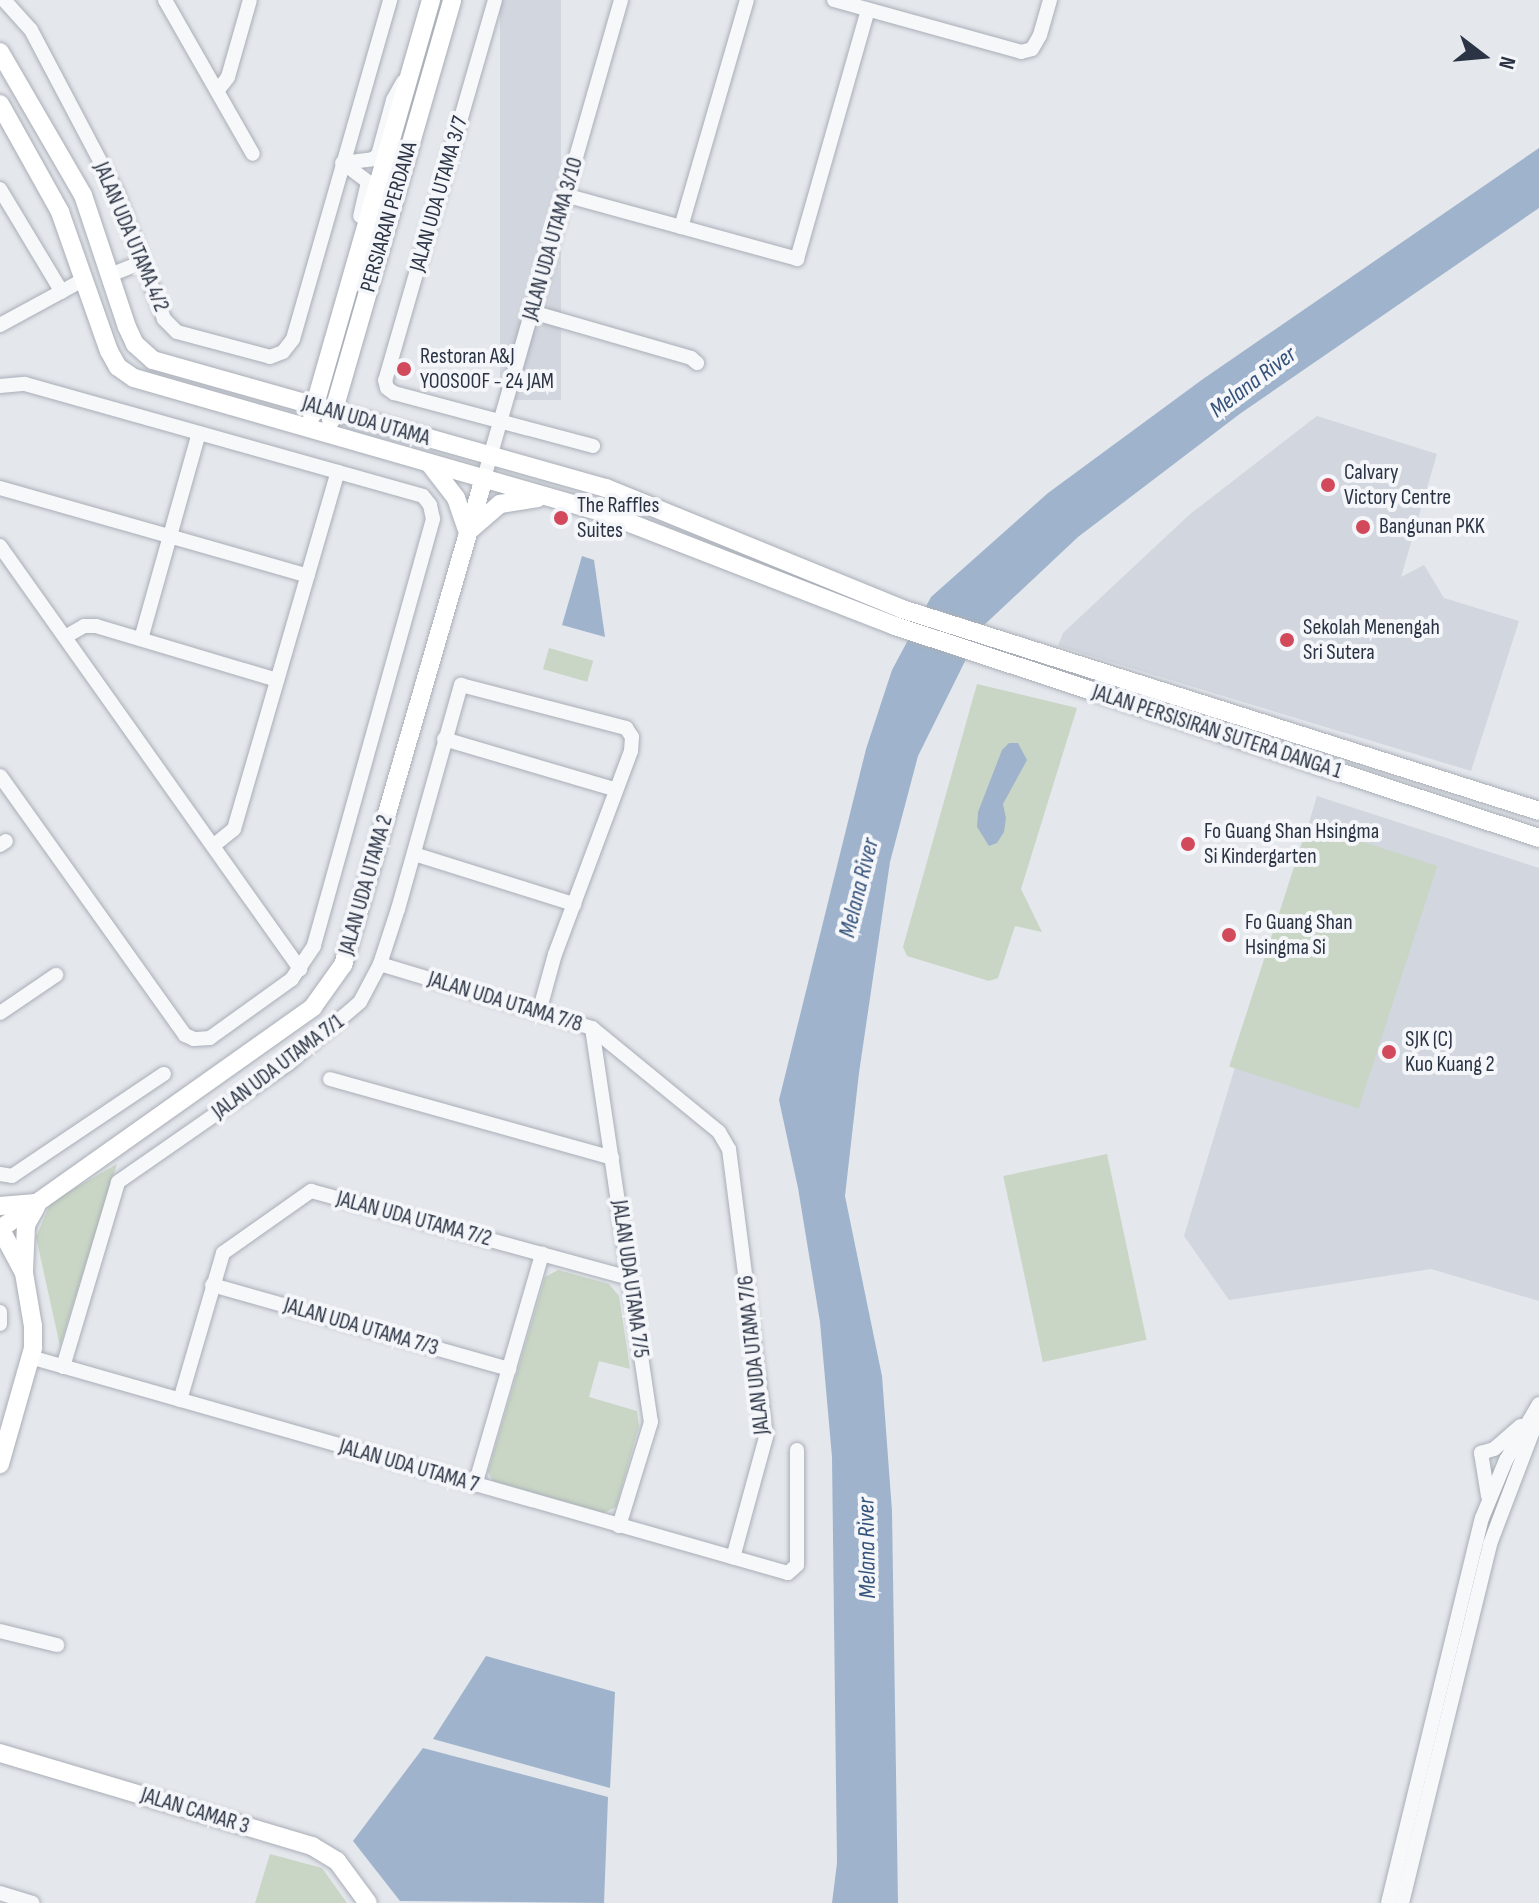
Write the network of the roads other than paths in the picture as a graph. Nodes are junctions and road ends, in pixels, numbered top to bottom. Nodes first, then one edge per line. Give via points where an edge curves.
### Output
1 (4, 0) edge
2 (165, 0) edge
3 (250, 0) edge
4 (390, 0) edge
5 (431, 0) edge
6 (452, 0) edge
7 (495, 0) edge
8 (621, 0) edge
9 (747, 0) edge
10 (834, 0) edge
11 (1050, 0) edge
12 (176, 7) edge
13 (868, 10) junction
14 (0, 52) edge
15 (411, 72) junction
16 (218, 90) junction
17 (0, 104) edge
18 (253, 154) dead end
19 (342, 163) junction
20 (0, 189) edge
21 (565, 195) junction
22 (681, 227) junction
23 (142, 262) junction
24 (355, 264) junction
25 (110, 275) junction
26 (83, 280) junction
27 (62, 292) junction
28 (532, 312) junction
29 (0, 325) edge
30 (697, 363) dead end
31 (324, 375) junction
32 (342, 383) junction
33 (0, 386) edge
34 (274, 394) junction
35 (315, 406) junction
36 (334, 412) junction
37 (500, 422) junction
38 (372, 423) junction
39 (308, 429) junction
40 (199, 433) junction
41 (327, 435) junction
42 (593, 446) dead end
43 (490, 456) junction
44 (429, 463) junction
45 (338, 472) junction
46 (484, 478) junction
47 (0, 488) edge
48 (548, 496) junction
49 (468, 532) junction
50 (170, 536) junction
51 (0, 546) edge
52 (308, 576) junction
53 (902, 609) joint
54 (895, 626) joint
55 (65, 637) junction
56 (141, 639) junction
57 (985, 645) junction
58 (277, 680) junction
59 (444, 739) junction
60 (0, 776) edge
61 (614, 789) junction
62 (1539, 811) edge
63 (1539, 838) edge
64 (213, 846) junction
65 (414, 854) junction
66 (574, 904) junction
67 (380, 964) junction
68 (300, 969) junction
69 (56, 975) dead end
70 (539, 1012) junction
71 (0, 1013) edge
72 (592, 1028) junction
73 (164, 1074) dead end
74 (330, 1079) dead end
75 (729, 1149) joint
76 (612, 1158) junction
77 (0, 1174) edge
78 (40, 1202) junction
79 (0, 1206) edge
80 (0, 1229) edge
81 (542, 1254) junction
82 (24, 1273) junction
83 (629, 1278) junction
84 (212, 1285) junction
85 (0, 1312) edge
86 (0, 1324) edge
87 (30, 1357) junction
88 (63, 1367) junction
89 (509, 1369) junction
90 (180, 1400) junction
91 (1539, 1404) edge
92 (1533, 1418) edge
93 (797, 1450) dead end
94 (1, 1457) edge
95 (1506, 1460) junction
96 (1522, 1464) junction
97 (475, 1485) junction
98 (1488, 1500) junction
99 (619, 1526) junction
100 (733, 1558) junction
101 (0, 1631) edge
102 (57, 1645) dead end
103 (1433, 1750) junction
104 (0, 1753) edge
105 (7, 1898) edge
106 (1396, 1900) edge
107 (33, 1903) edge
108 (368, 1903) edge
109 (1418, 1903) edge

1 - 23 street, JALAN UDA UTAMA 4/2 via 31,30 46,58 116,191
2 - 12 street
3 - 16 street via 228,77
4 - 19 street
5 - 15 main road, PERSIARAN PERDANA
6 - 32 main road, PERSIARAN PERDANA
7 - 37 street, JALAN UDA UTAMA 3/7 via 385,380 387,388
8 - 21 street, JALAN UDA UTAMA 3/10
9 - 22 street
10 - 13 street
11 - 13 street via 1040,35 1032,49 1021,52
12 - 16 street
13 - 22 street via 797,259
14 - 25 main road, JALAN UDA UTAMA via 83,195
15 - 19 street via 393,100 378,155
15 - 24 main road, PERSIARAN PERDANA
16 - 18 street
17 - 26 main road, JALAN UDA UTAMA via 60,212
19 - 23 street, JALAN UDA UTAMA 4/2 via 293,339 283,352 270,357 177,332 164,319
19 - 24 street via 368,182 356,232
20 - 27 street
21 - 22 street
21 - 28 street, JALAN UDA UTAMA 3/10
23 - 25 street
24 - 31 main road, PERSIARAN PERDANA
25 - 34 main road, JALAN UDA UTAMA via 127,327 144,354
26 - 27 street
26 - 39 main road, JALAN UDA UTAMA via 109,351 118,367 134,378
27 - 29 street
28 - 30 street
28 - 37 street, JALAN UDA UTAMA 3/10
31 - 34 main road via 307,386
31 - 35 main road, PERSIARAN PERDANA
32 - 36 main road, PERSIARAN PERDANA
32 - 38 main road via 357,411
33 - 40 street via 25,384
34 - 35 main road, JALAN UDA UTAMA
35 - 36 main road, JALAN UDA UTAMA
35 - 39 main road, PERSIARAN PERDANA
36 - 38 main road, JALAN UDA UTAMA
36 - 41 main road, PERSIARAN PERDANA
37 - 42 street
37 - 43 street, JALAN UDA UTAMA 3/10
38 - 43 main road, JALAN UDA UTAMA
39 - 41 main road, JALAN UDA UTAMA
40 - 45 street
40 - 50 street
41 - 44 main road, JALAN UDA UTAMA
43 - 46 street, JALAN UDA UTAMA 3/10
43 - 53 main road, JALAN UDA UTAMA via 606,488
44 - 46 main road, JALAN UDA UTAMA
44 - 49 main road via 456,498
45 - 52 street
45 - 68 street via 423,496 433,519 314,946
46 - 48 main road, JALAN UDA UTAMA
46 - 49 main road, JALAN UDA UTAMA 2
47 - 50 street
48 - 49 main road via 500,504
48 - 54 main road, JALAN UDA UTAMA
49 - 78 main road, JALAN UDA UTAMA 2 via 343,965 313,1007
50 - 52 street
50 - 56 street
51 - 55 street
52 - 58 street
53 - 57 main road, JALAN PERSISIRAN SUTERA DANGA 1
54 - 57 main road, JALAN PERSISIRAN SUTERA DANGA 1
55 - 56 street via 84,626
55 - 64 street
56 - 58 street
57 - 62 main road, JALAN PERSISIRAN SUTERA DANGA 1
57 - 63 main road, JALAN PERSISIRAN SUTERA DANGA 1
58 - 64 street via 234,829
59 - 61 street
59 - 61 street, JALAN UDA UTAMA 7/1 via 461,685 626,728 631,751
59 - 65 street, JALAN UDA UTAMA 7/1
60 - 68 street via 185,1035 210,1038
61 - 66 street
64 - 68 street
65 - 66 street
65 - 67 street, JALAN UDA UTAMA 7/1
66 - 70 street
67 - 70 street, JALAN UDA UTAMA 7/8
67 - 88 street, JALAN UDA UTAMA 7/1 via 349,1015 118,1182
69 - 71 street
70 - 72 street, JALAN UDA UTAMA 7/8
72 - 75 street, JALAN UDA UTAMA 7/8 via 719,1132
72 - 76 street, JALAN UDA UTAMA 7/5
73 - 77 street via 12,1176
74 - 76 street
75 - 100 street, JALAN UDA UTAMA 7/6 via 766,1437
76 - 83 street, JALAN UDA UTAMA 7/5
78 - 79 main road
78 - 80 main road, JALAN UDA UTAMA 2
78 - 82 main road via 26,1225
80 - 82 main road
81 - 83 street, JALAN UDA UTAMA 7/2
81 - 84 street, JALAN UDA UTAMA 7/2 via 311,1191 223,1253
81 - 89 street
82 - 87 main road via 32,1303
83 - 99 street, JALAN UDA UTAMA 7/5 via 651,1422
84 - 89 street, JALAN UDA UTAMA 7/3
84 - 90 street, JALAN UDA UTAMA 7/2
85 - 86 street
87 - 88 street, JALAN UDA UTAMA 7
87 - 94 main road
88 - 90 street, JALAN UDA UTAMA 7
89 - 97 street
90 - 97 street, JALAN UDA UTAMA 7
91 - 92 street
92 - 95 street
92 - 96 street
92 - 98 street via 1481,1453
93 - 100 street, JALAN UDA UTAMA 7 via 797,1565 788,1573
95 - 96 street
95 - 98 street
96 - 103 street via 1490,1544
97 - 99 street, JALAN UDA UTAMA 7
98 - 103 street
99 - 100 street, JALAN UDA UTAMA 7
101 - 102 street
103 - 106 street
104 - 108 main road, JALAN CAMAR 3 via 312,1846 337,1861
105 - 107 street
106 - 109 street

